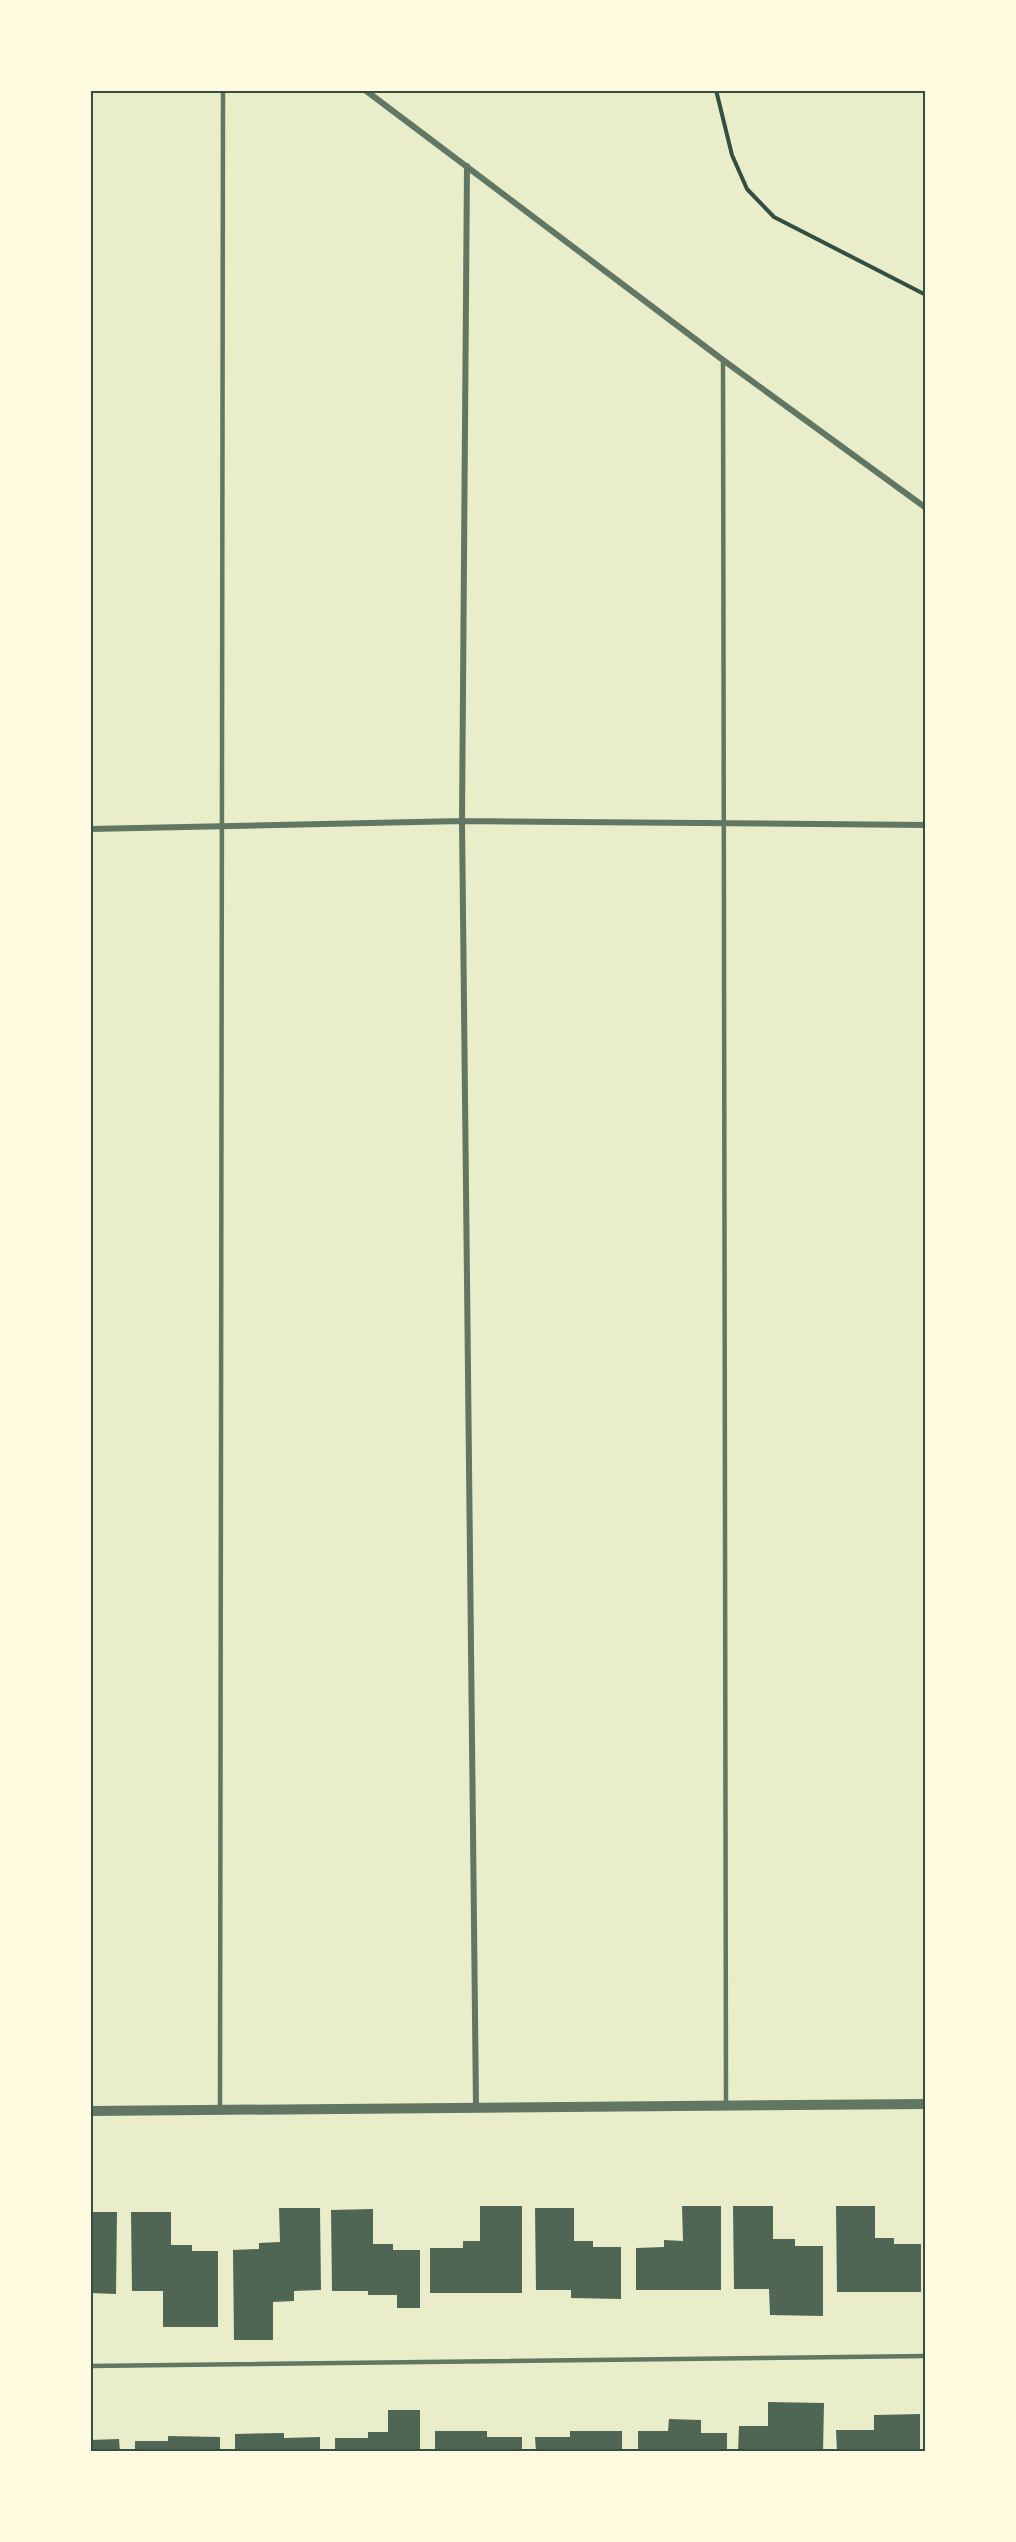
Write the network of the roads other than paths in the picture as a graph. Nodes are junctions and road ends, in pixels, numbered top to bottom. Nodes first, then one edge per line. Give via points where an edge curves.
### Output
1 (223, 90) edge
2 (365, 90) edge
3 (466, 166) junction
4 (723, 360) junction
5 (926, 508) edge
6 (462, 821) junction
7 (723, 823) junction
8 (926, 825) edge
9 (224, 826) junction
10 (90, 829) edge
11 (926, 2104) edge
12 (476, 2107) junction
13 (726, 2107) junction
14 (220, 2109) junction
15 (90, 2111) edge
16 (926, 2356) edge
17 (90, 2366) edge

1 - 9 lane
2 - 3 street
3 - 4 street
3 - 6 street
4 - 5 street
4 - 7 lane
6 - 7 street
6 - 9 street
6 - 12 street
7 - 8 street
7 - 13 lane
9 - 10 street
9 - 14 lane
11 - 13 street
12 - 13 street
12 - 14 street
14 - 15 street
16 - 17 lane

